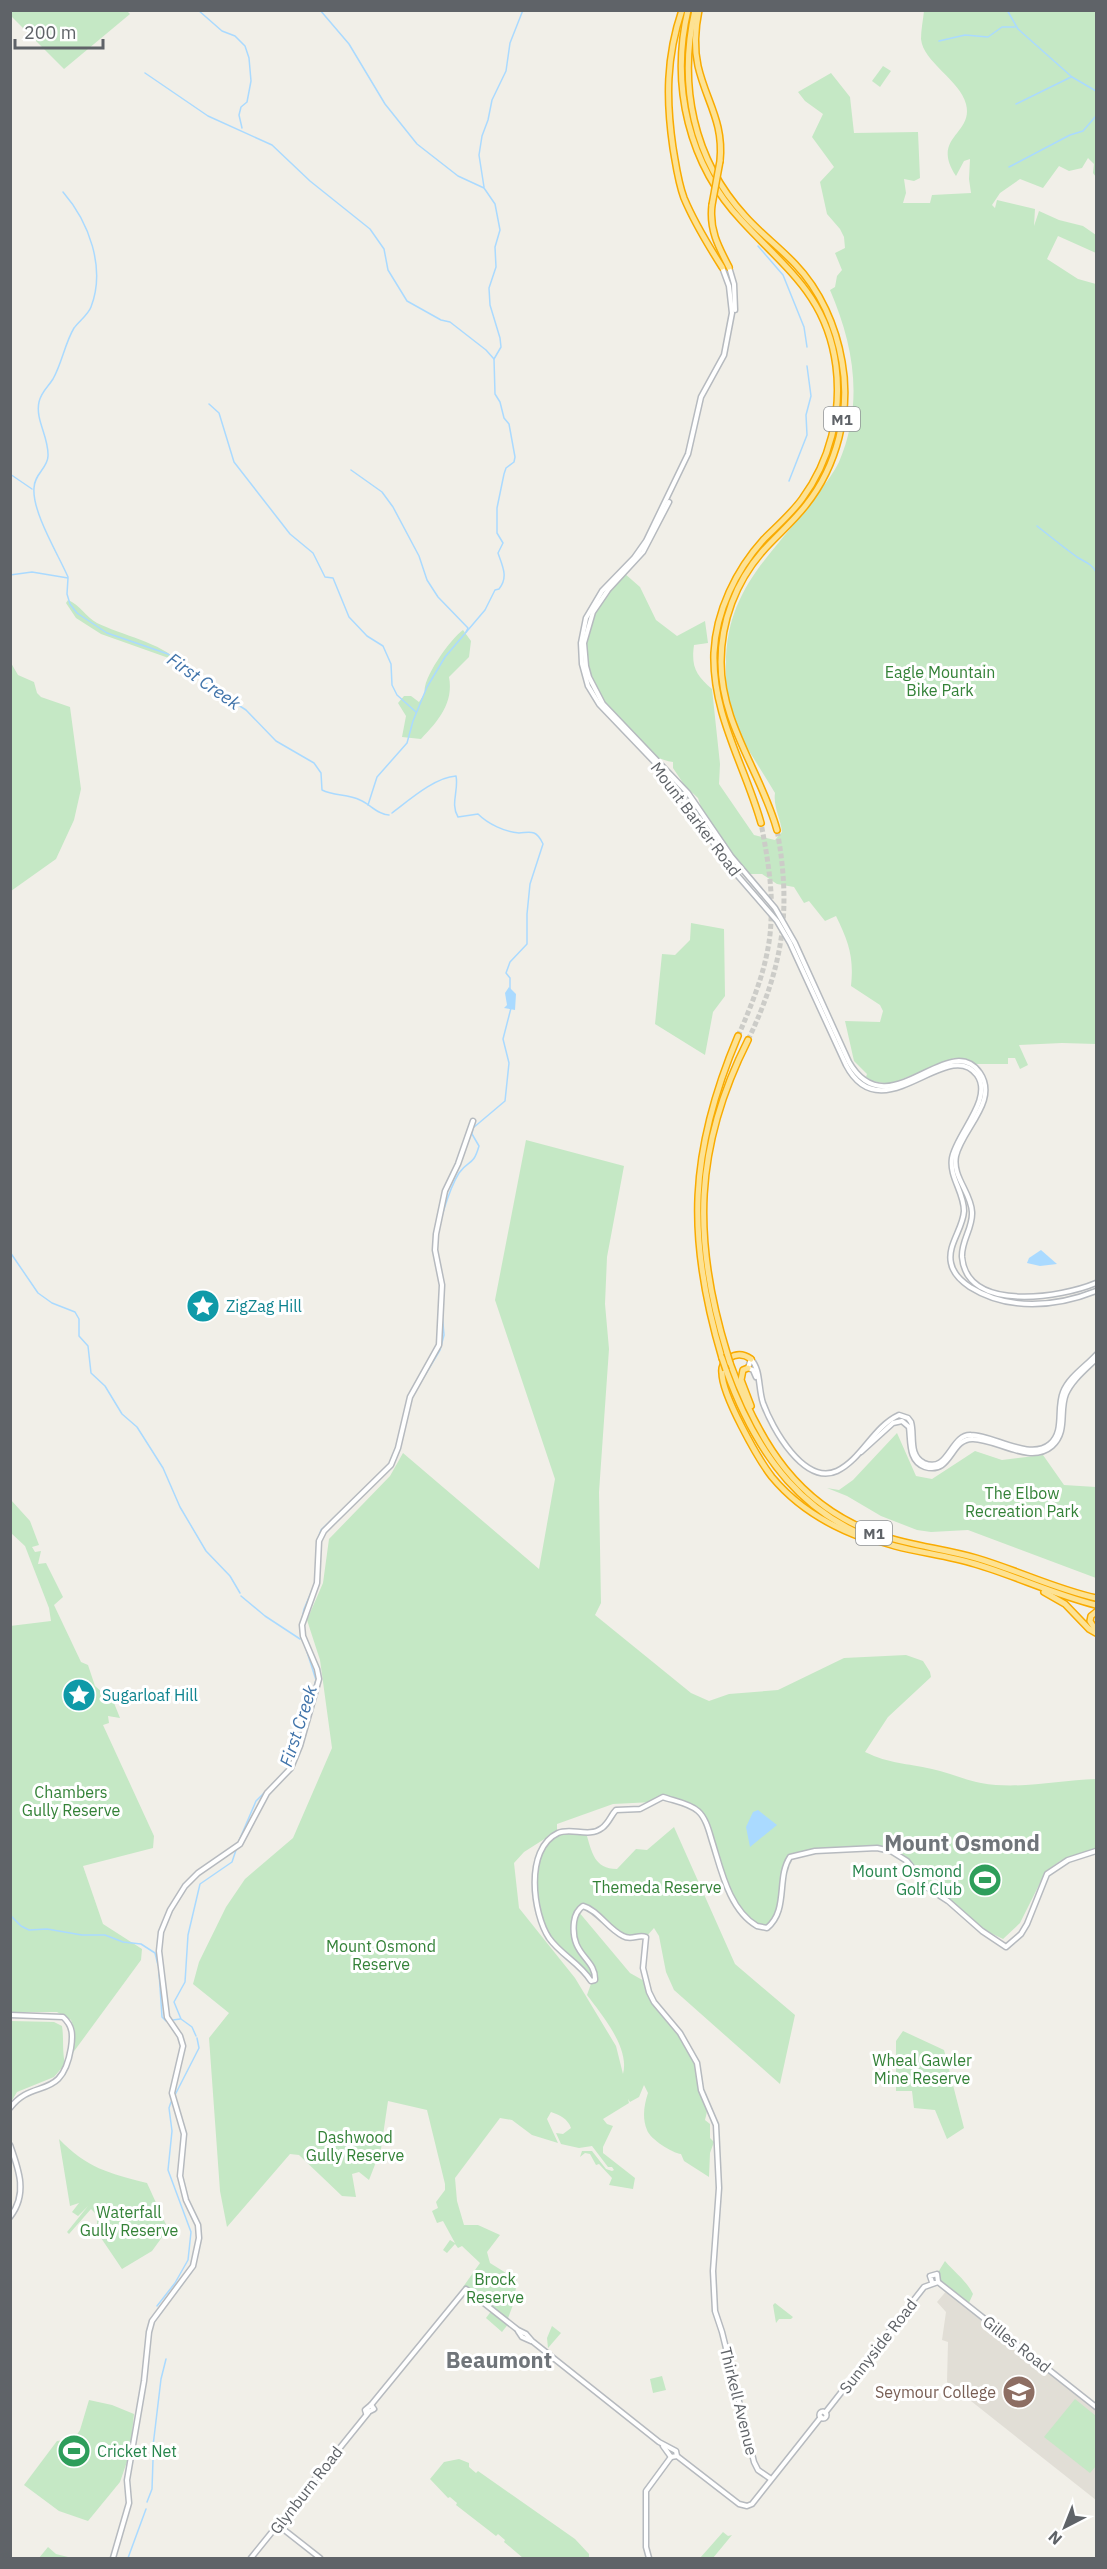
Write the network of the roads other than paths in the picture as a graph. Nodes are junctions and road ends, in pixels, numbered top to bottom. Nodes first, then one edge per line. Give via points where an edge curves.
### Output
1 (682, 10) edge
2 (688, 10) edge
3 (697, 10) edge
4 (725, 267) junction
5 (672, 779) junction
6 (760, 823) tunnel mouth
7 (777, 830) tunnel mouth
8 (723, 846) junction
9 (717, 850) junction
10 (779, 919) junction
11 (738, 1036) tunnel mouth
12 (748, 1040) tunnel mouth
13 (473, 1121) dead end
14 (1096, 1283) edge
15 (1096, 1291) edge
16 (725, 1356) junction
17 (1096, 1357) edge
18 (751, 1359) junction
19 (748, 1368) junction
20 (800, 1486) junction
21 (895, 1546) junction
22 (988, 1568) junction
23 (1096, 1597) edge
24 (1096, 1605) edge
25 (1096, 1612) edge
26 (1096, 1631) edge
27 (1096, 1851) edge
28 (10, 2015) edge
29 (10, 2108) edge
30 (10, 2145) edge
31 (10, 2217) edge
32 (932, 2282) junction
33 (938, 2282) junction
34 (460, 2296) junction
35 (477, 2298) junction
36 (1096, 2407) edge
37 (670, 2453) junction
38 (676, 2456) junction
39 (771, 2479) junction
40 (278, 2525) junction
41 (113, 2559) edge
42 (252, 2559) edge
43 (320, 2559) edge
44 (650, 2559) edge

1 - 4 highway via 668,76 673,146 684,196 698,228
2 - 6 highway, M1 via 681,58 682,89 688,126 699,155 712,183 731,209 807,290 828,333 837,380 833,429 817,475 793,510 744,565 729,591 718,629 714,660 718,699
3 - 4 highway, M1, bridge via 696,56 718,122 721,145 711,220
3 - 7 highway, M1 via 687,74 692,113 703,151 736,205 796,265 815,290 836,333 843,364 843,417 830,464 808,503 744,577 730,606 722,639 721,677 727,708
4 - 5 street, Mount Barker Road via 732,305 730,333 723,359 699,402 688,454 646,541 592,606 581,643 583,670 594,697
5 - 8 street, Mount Barker Road via 692,799
5 - 9 street, Mount Barker Road
8 - 9 street
8 - 10 street, Mount Barker Road via 766,896
9 - 10 street, Mount Barker Road
10 - 14 street, Mount Barker Road via 849,1062 863,1080 890,1086 954,1061 970,1064 984,1079 984,1100 960,1145 956,1162 972,1212 962,1257 970,1276 993,1292 1014,1297 1071,1292
10 - 15 street, Mount Barker Road via 858,1082 872,1089 893,1089 955,1065 969,1067 980,1080 979,1103 952,1160 964,1209 952,1247 950,1262 955,1274 994,1299 1015,1304 1070,1299
11 - 16 highway, M1 via 710,1113 698,1192 702,1272
12 - 16 highway, M1 via 717,1110 704,1190 708,1269
13 - 41 street via 445,1191 436,1234 442,1285 439,1345 410,1397 391,1465 324,1531 319,1541 317,1583 302,1625 319,1679 300,1746 291,1768 267,1793 240,1844 185,1886 160,1932 169,2021 183,2046 172,2094 184,2134 180,2176 199,2238 193,2266 152,2322 149,2332 127,2480 129,2503
16 - 20 highway, M1, bridge via 762,1436
16 - 21 highway, M1, bridge via 726,1370 751,1428 787,1480 836,1521
17 - 18 street via 1064,1390 1058,1432 1046,1447 1030,1450 968,1435 958,1440 944,1460 928,1464 915,1452 911,1422 899,1415 842,1468 825,1474 810,1471 802,1464 775,1428 764,1406
17 - 19 street via 1067,1392 1062,1428 1047,1450 1027,1452 971,1438 960,1443 943,1465 930,1468 914,1458 909,1428 898,1421 843,1470 823,1476 805,1469 777,1434 764,1410 755,1373
18 - 19 street
18 - 21 highway via 741,1354 729,1358 722,1377 744,1431 770,1474 792,1498 821,1519 874,1543
19 - 20 highway via 741,1377 753,1412
20 - 23 highway, M1 via 824,1507 866,1530 990,1562 1059,1588
21 - 22 highway, M1
22 - 24 highway, M1
22 - 26 highway via 1057,1599
25 - 26 highway via 1090,1621
27 - 39 street, Thirkell Avenue via 1068,1860 1047,1874 1027,1924 1006,1947 928,1888 899,1855 884,1849 815,1851 790,1857 778,1913 770,1926 762,1928 738,1907 697,1810 660,1798 640,1809 616,1810 598,1831 562,1832 546,1845 535,1869 538,1915 557,1949 592,1981 596,1976 573,1939 580,1907 590,1909 622,1936 646,1937 643,1968 649,1992 698,2063 701,2090 716,2125 719,2188 713,2271 718,2316 754,2462
28 - 29 street via 63,2018 71,2026 72,2040 61,2077 53,2085 23,2096
30 - 31 street via 21,2187 18,2205
32 - 33 street
32 - 33 street via 934,2274
32 - 39 street, Sunnyside Road via 924,2286 825,2418 821,2417
33 - 36 street, Gilles Road
34 - 35 street
34 - 35 street via 466,2289
34 - 40 street, Glynburn Road
35 - 37 street
37 - 38 street
37 - 38 street via 676,2451
37 - 44 street via 646,2491 646,2547
38 - 39 street via 747,2506
40 - 42 street, Glynburn Road
40 - 43 street

